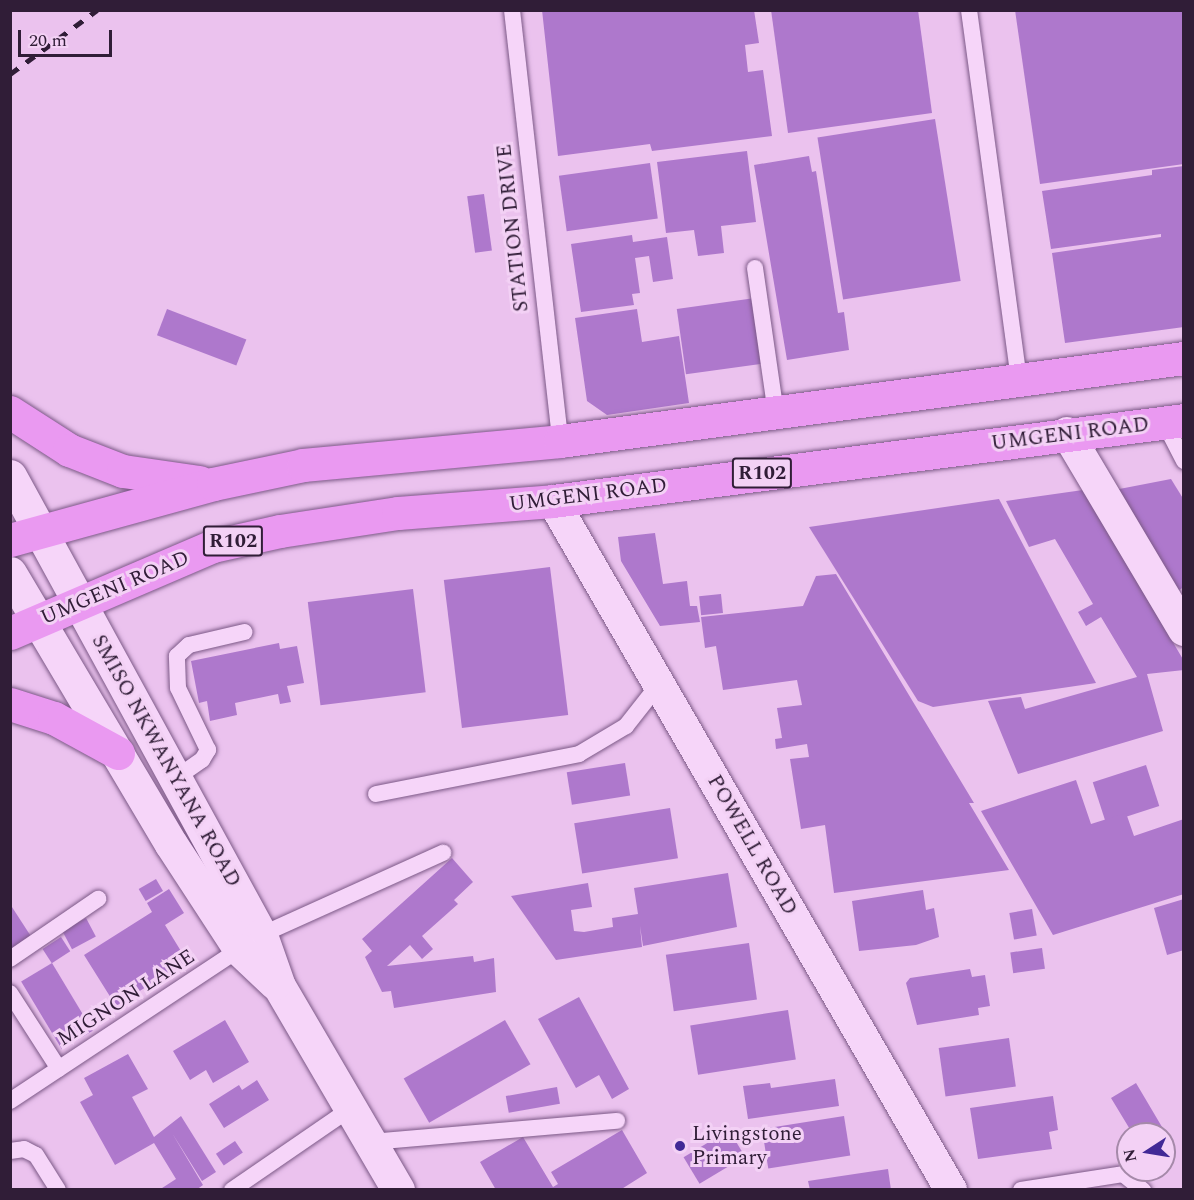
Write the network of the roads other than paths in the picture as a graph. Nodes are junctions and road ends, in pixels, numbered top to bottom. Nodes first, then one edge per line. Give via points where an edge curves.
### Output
1 (512, 10) edge
2 (969, 10) edge
3 (755, 268) dead end
4 (1184, 358) edge
5 (1019, 382) junction
6 (10, 412) edge
7 (776, 413) junction
8 (1174, 421) edge
9 (1067, 434) junction
10 (560, 441) junction
11 (1184, 461) edge
12 (10, 476) edge
13 (213, 484) junction
14 (553, 501) junction
15 (26, 535) edge
16 (10, 573) edge
17 (80, 602) junction
18 (40, 619) junction
19 (1184, 630) edge
20 (245, 632) dead end
21 (10, 633) edge
22 (659, 684) junction
23 (10, 704) edge
24 (118, 753) junction
25 (176, 778) junction
26 (376, 795) dead end
27 (443, 853) dead end
28 (98, 899) dead end
29 (250, 943) junction
30 (10, 959) edge
31 (10, 993) edge
32 (59, 1069) junction
33 (10, 1101) edge
34 (350, 1109) junction
35 (618, 1121) dead end
36 (370, 1142) junction
37 (10, 1151) edge
38 (58, 1190) edge
39 (232, 1190) edge
40 (398, 1190) edge
41 (951, 1190) edge
42 (1021, 1190) edge
43 (1143, 1190) edge

1 - 10 lane, STATION DRIVE
2 - 5 lane
3 - 7 lane
4 - 5 main road
5 - 7 main road
6 - 13 main road via 69,450 123,471
7 - 10 main road
8 - 9 main road, UMGENI ROAD / R102
8 - 11 lane
9 - 14 main road, UMGENI ROAD / R102
9 - 19 street
10 - 13 main road via 303,465
12 - 15 street, SMISO NKWANYANA ROAD
13 - 15 main road
14 - 17 main road, UMGENI ROAD / R102 via 398,513 280,531 213,546
14 - 22 street, POWELL ROAD
15 - 17 street, SMISO NKWANYANA ROAD
16 - 18 street, SMISO NKWANYANA ROAD
17 - 18 main road, UMGENI ROAD / R102
17 - 25 street, SMISO NKWANYANA ROAD
18 - 21 main road, UMGENI ROAD / R102
18 - 24 street, SMISO NKWANYANA ROAD
20 - 25 lane via 189,645 177,656 178,688 208,750 202,760
22 - 26 lane via 626,726 579,754
22 - 41 street, POWELL ROAD
23 - 24 main road via 54,718
24 - 29 street, SMISO NKWANYANA ROAD
25 - 29 street, SMISO NKWANYANA ROAD
27 - 29 lane, MIGNON LANE
28 - 30 lane
29 - 32 lane, MIGNON LANE
29 - 34 street, SMISO NKWANYANA ROAD
31 - 32 lane, MIGNON LANE
32 - 33 lane
34 - 36 street, SMISO NKWANYANA ROAD
34 - 39 lane
35 - 36 lane
36 - 40 street, SMISO NKWANYANA ROAD
37 - 38 lane via 24,1149 36,1155
42 - 43 lane via 1123,1174

